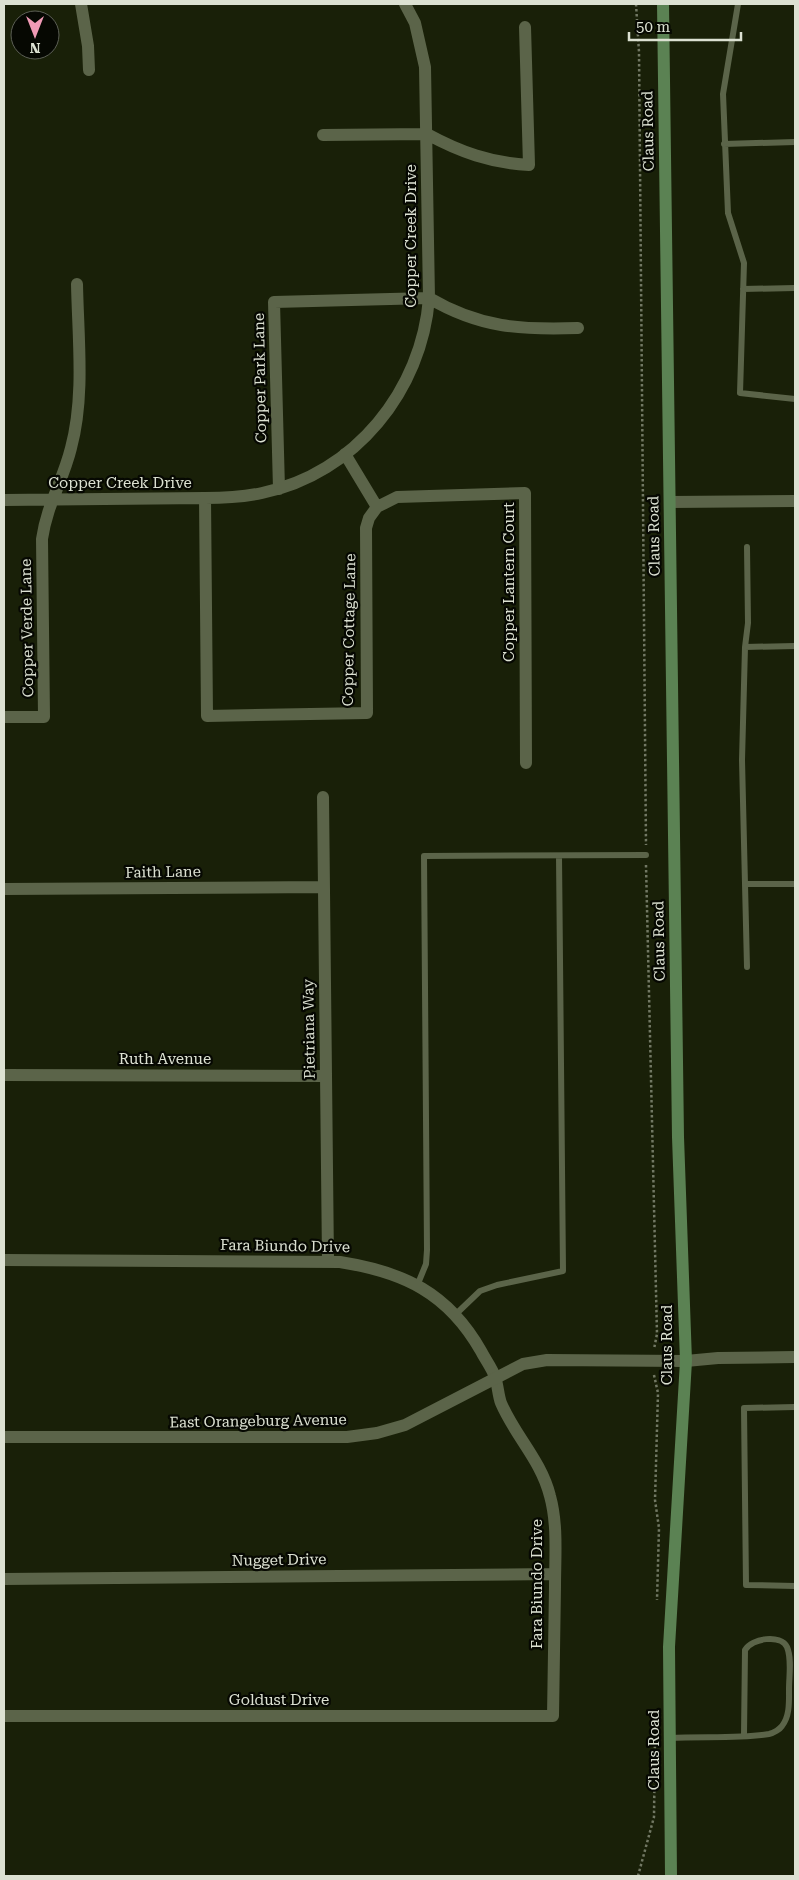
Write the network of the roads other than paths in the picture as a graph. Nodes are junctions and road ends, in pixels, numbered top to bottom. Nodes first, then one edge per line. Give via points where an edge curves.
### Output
1 (81, 4) edge
2 (405, 4) edge
3 (738, 4) edge
4 (665, 7) edge
5 (525, 27) dead end
6 (89, 70) dead end
7 (427, 134) junction
8 (323, 135) dead end
9 (795, 142) edge
10 (724, 144) junction
11 (77, 284) dead end
12 (795, 288) edge
13 (744, 289) junction
14 (430, 298) junction
15 (578, 328) dead end
16 (795, 399) edge
17 (346, 454) junction
18 (279, 489) junction
19 (205, 498) junction
20 (51, 499) junction
21 (4, 500) edge
22 (795, 501) edge
23 (670, 502) junction
24 (376, 507) junction
25 (747, 547) dead end
26 (795, 646) edge
27 (745, 647) junction
28 (4, 717) edge
29 (526, 763) dead end
30 (323, 797) dead end
31 (646, 855) road end
32 (559, 856) junction
33 (745, 884) junction
34 (795, 884) edge
35 (324, 887) junction
36 (4, 890) edge
37 (747, 968) dead end
38 (4, 1075) edge
39 (326, 1076) junction
40 (4, 1260) edge
41 (328, 1262) junction
42 (417, 1286) junction
43 (456, 1314) junction
44 (795, 1357) edge
45 (686, 1361) junction
46 (495, 1377) junction
47 (795, 1407) edge
48 (4, 1438) edge
49 (555, 1574) junction
50 (4, 1579) edge
51 (795, 1586) edge
52 (4, 1716) edge
53 (554, 1716) joint
54 (795, 1719) edge
55 (786, 1720) junction
56 (744, 1735) junction
57 (670, 1738) junction
58 (671, 1876) edge

1 - 6 street
2 - 7 street, Copper Creek Drive via 422,46
3 - 10 lane via 723,94
4 - 23 main road, Claus Road
5 - 7 street via 529,165 510,164 466,153
7 - 8 street
7 - 14 street, Copper Creek Drive
9 - 10 lane
10 - 13 lane via 728,213 744,263
11 - 20 street via 76,426
12 - 13 lane
13 - 16 lane via 740,393
14 - 15 street via 479,321 504,327 530,330
14 - 17 street, Copper Creek Drive via 424,335 400,394 367,435
14 - 18 street, Copper Park Lane via 274,302
17 - 18 street, Copper Creek Drive via 306,478
17 - 24 street
18 - 19 street, Copper Creek Drive via 238,498
19 - 20 street, Copper Creek Drive
19 - 24 street, Copper Cottage Lane via 208,716 367,713 366,528
20 - 21 street, Copper Creek Drive
20 - 28 street, Copper Verde Lane via 42,539 44,717
22 - 23 street
23 - 45 main road, Claus Road via 678,1117
24 - 29 street, Copper Lantern Court via 397,497 525,493
25 - 27 lane via 748,623
26 - 27 lane
27 - 33 lane via 742,760
30 - 35 street, Pietriana Way
31 - 32 lane
32 - 42 lane via 424,856 427,1250 426,1264
32 - 43 lane via 563,1271 480,1291
33 - 34 lane
33 - 37 lane
35 - 36 street, Faith Lane
35 - 39 street, Pietriana Way
38 - 39 street, Ruth Avenue
39 - 41 street, Pietriana Way
40 - 41 street, Fara Biundo Drive
41 - 42 street, Fara Biundo Drive via 366,1266
42 - 43 street, Fara Biundo Drive via 431,1292
43 - 46 street, Fara Biundo Drive via 468,1327
44 - 45 street, East Orangeburg Avenue
45 - 46 street, East Orangeburg Avenue via 546,1360 523,1364
45 - 57 main road, Claus Road via 670,1638
46 - 48 street, East Orangeburg Avenue via 405,1425 347,1437
46 - 49 street, Fara Biundo Drive via 501,1402 511,1423 532,1452 550,1496 554,1519
47 - 51 lane via 744,1408 746,1585
49 - 50 street, Nugget Drive
49 - 53 street, Fara Biundo Drive
52 - 53 street, Goldust Drive
54 - 55 lane
55 - 56 lane via 771,1734
55 - 56 lane via 789,1652 785,1643 778,1640 757,1640 749,1643 745,1650
56 - 57 lane
57 - 58 main road, Claus Road

